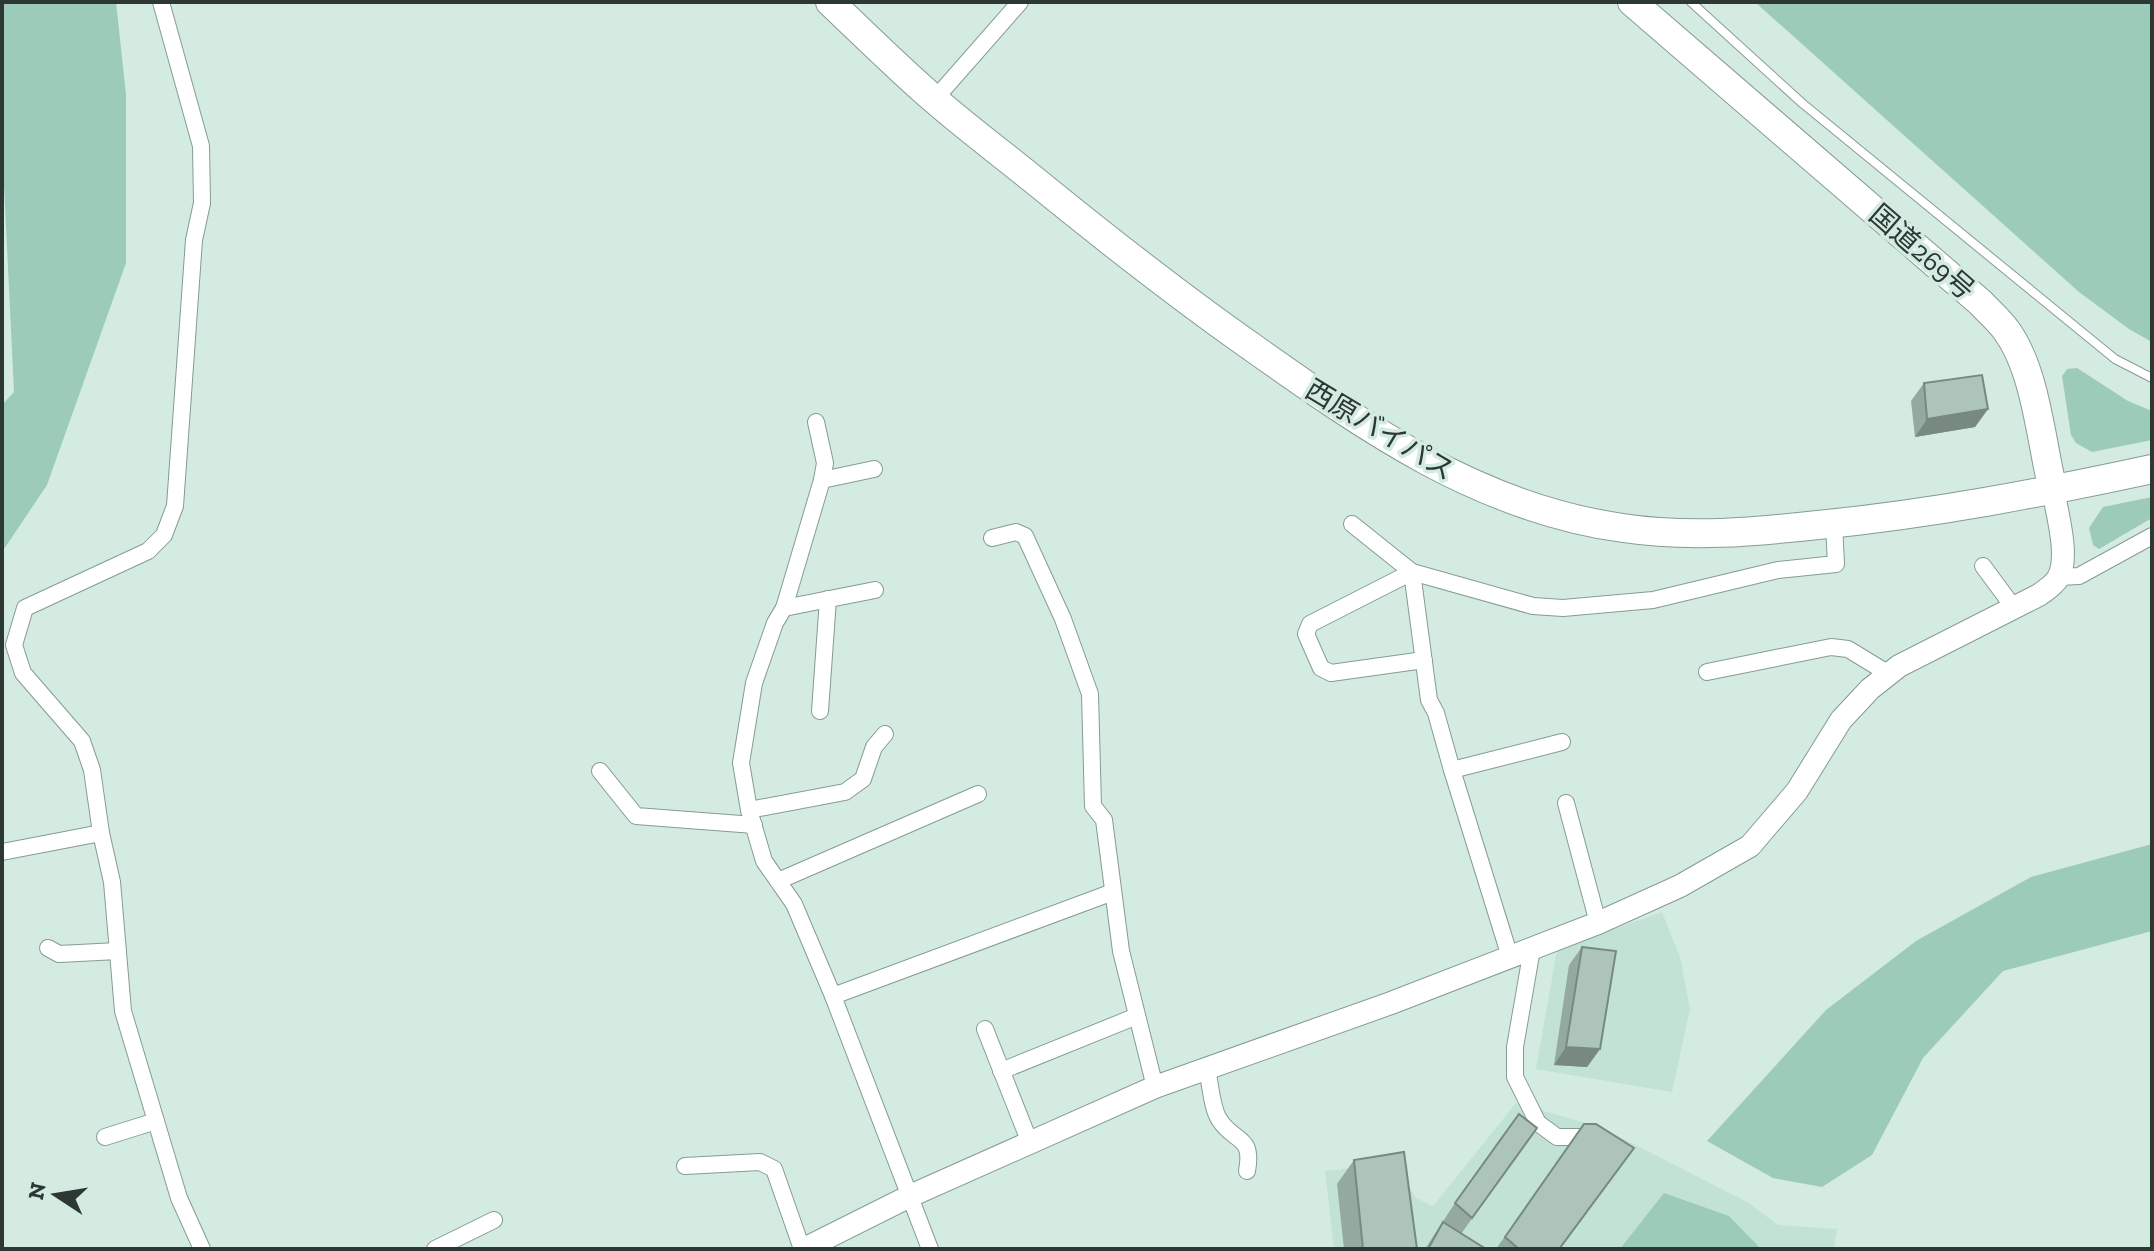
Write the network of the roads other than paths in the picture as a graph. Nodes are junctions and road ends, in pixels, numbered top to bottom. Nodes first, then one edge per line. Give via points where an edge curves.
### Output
1 (161, 2) edge
2 (830, 2) edge
3 (1020, 2) edge
4 (1632, 2) edge
5 (1691, 2) edge
6 (934, 100) junction
7 (2152, 378) edge
8 (816, 422) dead end
9 (874, 469) dead end
10 (2152, 469) edge
11 (822, 480) junction
12 (2053, 490) junction
13 (1352, 524) dead end
14 (1834, 524) junction
15 (2152, 536) edge
16 (992, 538) dead end
17 (1983, 566) dead end
18 (1412, 572) junction
19 (2059, 577) junction
20 (875, 590) dead end
21 (828, 599) junction
22 (784, 608) junction
23 (2014, 608) junction
24 (1424, 660) junction
25 (1707, 672) dead end
26 (1889, 674) junction
27 (820, 711) dead end
28 (885, 734) dead end
29 (1562, 742) dead end
30 (1452, 770) junction
31 (600, 771) dead end
32 (978, 794) dead end
33 (1566, 803) dead end
34 (751, 817) junction
35 (101, 833) junction
36 (2, 852) edge
37 (778, 881) junction
38 (1113, 892) junction
39 (1598, 923) junction
40 (48, 948) dead end
41 (1532, 949) junction
42 (118, 951) junction
43 (1510, 957) junction
44 (833, 996) junction
45 (1137, 1016) junction
46 (985, 1029) dead end
47 (1207, 1069) junction
48 (1001, 1071) junction
49 (1155, 1087) junction
50 (156, 1121) junction
51 (105, 1137) dead end
52 (1594, 1142) edge
53 (1030, 1143) junction
54 (685, 1166) dead end
55 (1247, 1171) dead end
56 (910, 1196) junction
57 (494, 1220) dead end
58 (202, 1249) edge
59 (435, 1249) edge
60 (803, 1249) edge
61 (930, 1249) edge

1 - 35 street via 201,146 202,203 194,240 175,506 164,535 148,551 25,608 14,645 23,673 82,741
2 - 6 highway, 西原バイパス
3 - 6 street
4 - 12 highway, 国道269号 via 1981,303 2007,332 2033,395
5 - 7 lane via 1802,103 2115,359
6 - 14 highway, 西原バイパス via 1215,322 1434,467 1537,509 1623,529 1745,533
8 - 11 street via 825,463
9 - 11 street
10 - 12 highway
11 - 22 street
12 - 14 highway, 西原バイパス
12 - 19 street via 2063,552
13 - 18 street
14 - 18 street via 1836,564 1778,570 1653,600 1533,606
15 - 19 street via 2079,576
16 - 38 street via 1016,532 1025,536 1090,694 1093,806 1104,820
17 - 23 street
18 - 24 street
18 - 24 street via 1310,624 1306,634 1321,668 1331,673
19 - 23 street
20 - 21 street
21 - 22 street
21 - 27 street
22 - 34 street via 754,683 741,763
23 - 26 street
24 - 30 street via 1429,700
25 - 26 street via 1831,647 1848,649
26 - 39 street via 1841,720 1797,791 1750,846 1680,886
28 - 34 street via 874,747 863,779 845,792
29 - 30 street
30 - 43 street
31 - 34 street via 636,816
32 - 37 street
33 - 39 street
34 - 37 street via 764,861
35 - 36 street
35 - 42 street
37 - 44 street via 794,904
38 - 44 street
38 - 45 street
39 - 41 street
40 - 42 street via 59,954
41 - 43 street
41 - 52 street via 1515,1077 1538,1123 1557,1137
42 - 50 street via 123,1011
43 - 47 street
44 - 56 street
45 - 48 street
45 - 49 street
46 - 48 street
47 - 49 street
47 - 55 street via 1218,1119 1245,1143 1250,1156
48 - 53 street
49 - 53 street
50 - 51 street
50 - 58 street via 179,1198
53 - 56 street
54 - 60 street via 760,1162 774,1169
56 - 60 street
56 - 61 street
57 - 59 street

